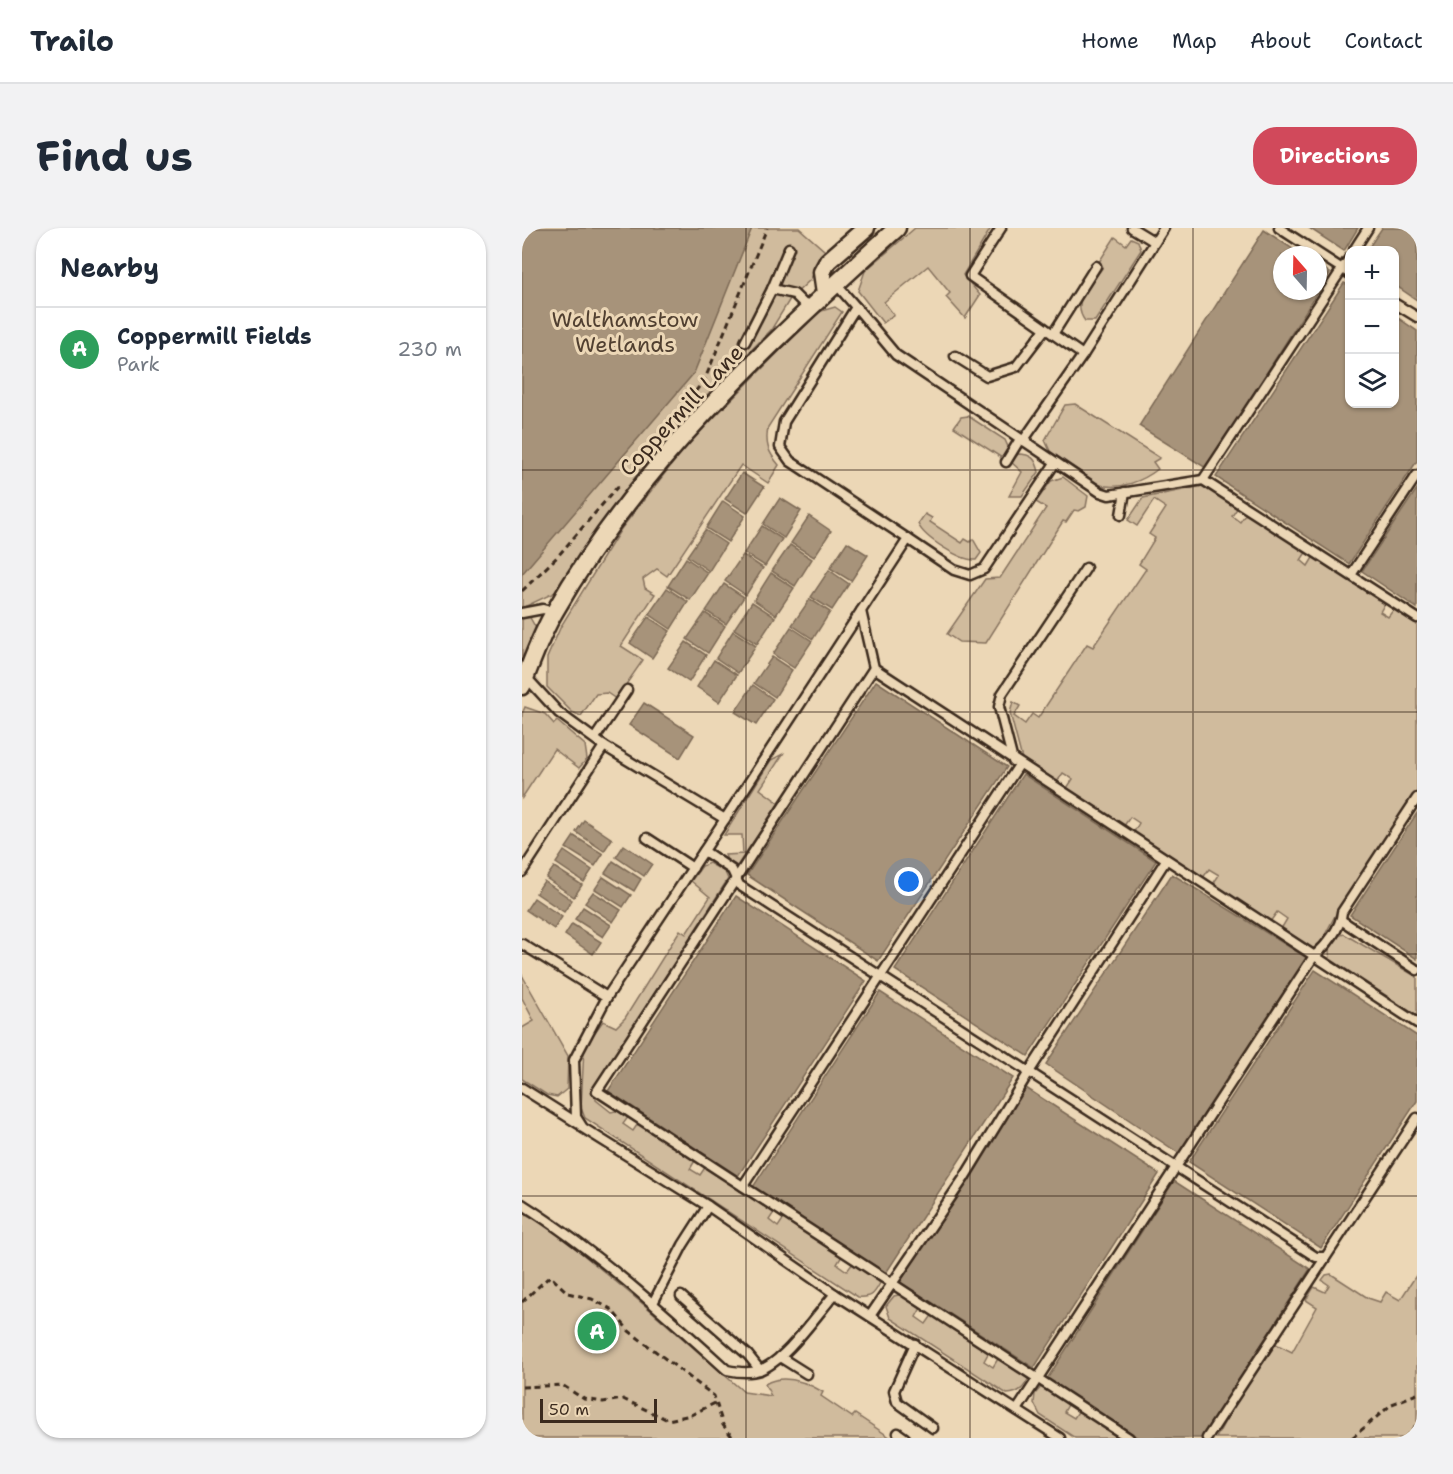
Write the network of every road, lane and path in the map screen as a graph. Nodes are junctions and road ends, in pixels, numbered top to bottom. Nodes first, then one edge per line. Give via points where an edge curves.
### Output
1 (767, 228) edge
2 (866, 228) edge
3 (897, 228) edge
4 (1001, 228) edge
5 (1132, 228) edge
6 (1164, 228) edge
7 (1278, 228) edge
8 (1368, 228) edge
9 (1155, 242) junction
10 (1357, 246) edge
11 (789, 248) dead end
12 (1096, 266) dead end
13 (1345, 270) edge
14 (1345, 272) edge
15 (830, 288) junction
16 (772, 289) junction
17 (1399, 306) edge
18 (856, 307) junction
19 (808, 309) junction
20 (1417, 317) edge
21 (1049, 332) junction
22 (745, 342) dead end
23 (1083, 355) junction
24 (955, 356) dead end
25 (661, 436) dead end
26 (1022, 440) junction
27 (1005, 462) dead end
28 (1055, 463) junction
29 (1417, 475) edge
30 (624, 480) dead end
31 (1203, 480) junction
32 (1125, 492) junction
33 (1122, 515) dead end
34 (908, 539) junction
35 (1086, 568) dead end
36 (1351, 575) junction
37 (522, 591) edge
38 (861, 611) junction
39 (554, 612) junction
40 (522, 613) edge
41 (1417, 618) edge
42 (874, 668) junction
43 (524, 682) edge
44 (627, 690) dead end
45 (595, 738) junction
46 (604, 746) junction
47 (1016, 763) junction
48 (1417, 798) edge
49 (724, 819) junction
50 (647, 838) dead end
51 (704, 851) junction
52 (1166, 860) junction
53 (693, 868) junction
54 (522, 872) edge
55 (736, 879) junction
56 (1341, 920) junction
57 (522, 944) edge
58 (1314, 956) junction
59 (1417, 970) edge
60 (880, 976) junction
61 (607, 997) junction
62 (1417, 1023) edge
63 (1029, 1072) junction
64 (522, 1088) edge
65 (1417, 1118) edge
66 (582, 1126) junction
67 (1176, 1167) junction
68 (743, 1186) junction
69 (522, 1204) edge
70 (708, 1206) junction
71 (1325, 1257) junction
72 (892, 1283) junction
73 (835, 1294) junction
74 (681, 1296) dead end
75 (522, 1302) edge
76 (653, 1303) junction
77 (870, 1316) junction
78 (915, 1344) junction
79 (780, 1357) junction
80 (760, 1370) junction
81 (807, 1374) dead end
82 (1038, 1378) junction
83 (522, 1387) edge
84 (1417, 1394) edge
85 (717, 1401) junction
86 (1017, 1410) junction
87 (1417, 1424) edge
88 (933, 1428) dead end
89 (733, 1438) edge
90 (1060, 1438) edge
91 (1128, 1438) edge
92 (1207, 1438) edge
93 (1352, 1438) edge
94 (1405, 1438) edge

1 - 25 path via 705,380
2 - 15 street via 828,261 822,272
3 - 15 street, Coppermill Lane
4 - 21 lane via 970,276
5 - 9 lane
6 - 9 lane
7 - 13 lane
8 - 10 lane
9 - 23 lane
11 - 16 lane
12 - 21 lane
14 - 31 lane
15 - 18 lane
15 - 19 street, Coppermill Lane
16 - 19 lane via 794,294
16 - 22 lane
17 - 20 lane
18 - 26 lane via 896,355
18 - 34 lane via 784,422 780,447 790,461
19 - 39 street, Coppermill Lane via 646,477
21 - 23 lane
21 - 24 lane via 1016,367 987,376
23 - 26 lane
26 - 27 lane
26 - 28 lane
28 - 32 lane via 1100,492
28 - 34 lane via 984,569 970,575 954,570
29 - 36 lane
30 - 37 path
31 - 32 lane
31 - 36 lane
32 - 33 lane
34 - 38 lane
35 - 47 lane via 1002,694 999,707
36 - 41 lane
38 - 42 lane
38 - 49 lane
39 - 40 lane via 543,609
39 - 43 street, Coppermill Lane
42 - 47 lane
42 - 55 lane
43 - 45 lane
44 - 45 lane
45 - 46 lane
46 - 49 lane
46 - 54 lane
47 - 52 lane
47 - 60 lane
48 - 56 lane via 1342,912
49 - 51 lane
50 - 53 lane
51 - 53 lane
51 - 55 lane via 732,870
52 - 58 lane
52 - 63 lane
53 - 61 lane
55 - 60 lane via 739,885
55 - 68 lane via 597,1091
56 - 58 lane
56 - 59 lane
57 - 61 lane
58 - 62 lane
58 - 67 lane
60 - 63 lane
60 - 68 lane
61 - 66 lane via 574,1060 574,1105
63 - 67 lane
63 - 72 lane via 964,1179
64 - 66 lane
65 - 71 lane
66 - 70 lane
67 - 71 lane via 1316,1257
67 - 82 lane
68 - 72 lane
69 - 76 lane
70 - 73 lane
70 - 76 lane
71 - 92 lane
72 - 77 lane
72 - 82 lane
73 - 77 lane
73 - 79 lane
74 - 80 lane
75 - 85 path via 550,1276 568,1293 592,1299 611,1310 628,1331
76 - 80 lane via 727,1370
77 - 78 lane
78 - 86 lane
78 - 88 lane via 894,1391 897,1401
79 - 80 lane
79 - 81 lane
82 - 86 lane
82 - 91 lane
83 - 85 path via 562,1385 584,1399 623,1399 668,1420 691,1415
84 - 93 path via 1392,1404
85 - 89 path via 723,1425
86 - 90 lane
87 - 94 path

